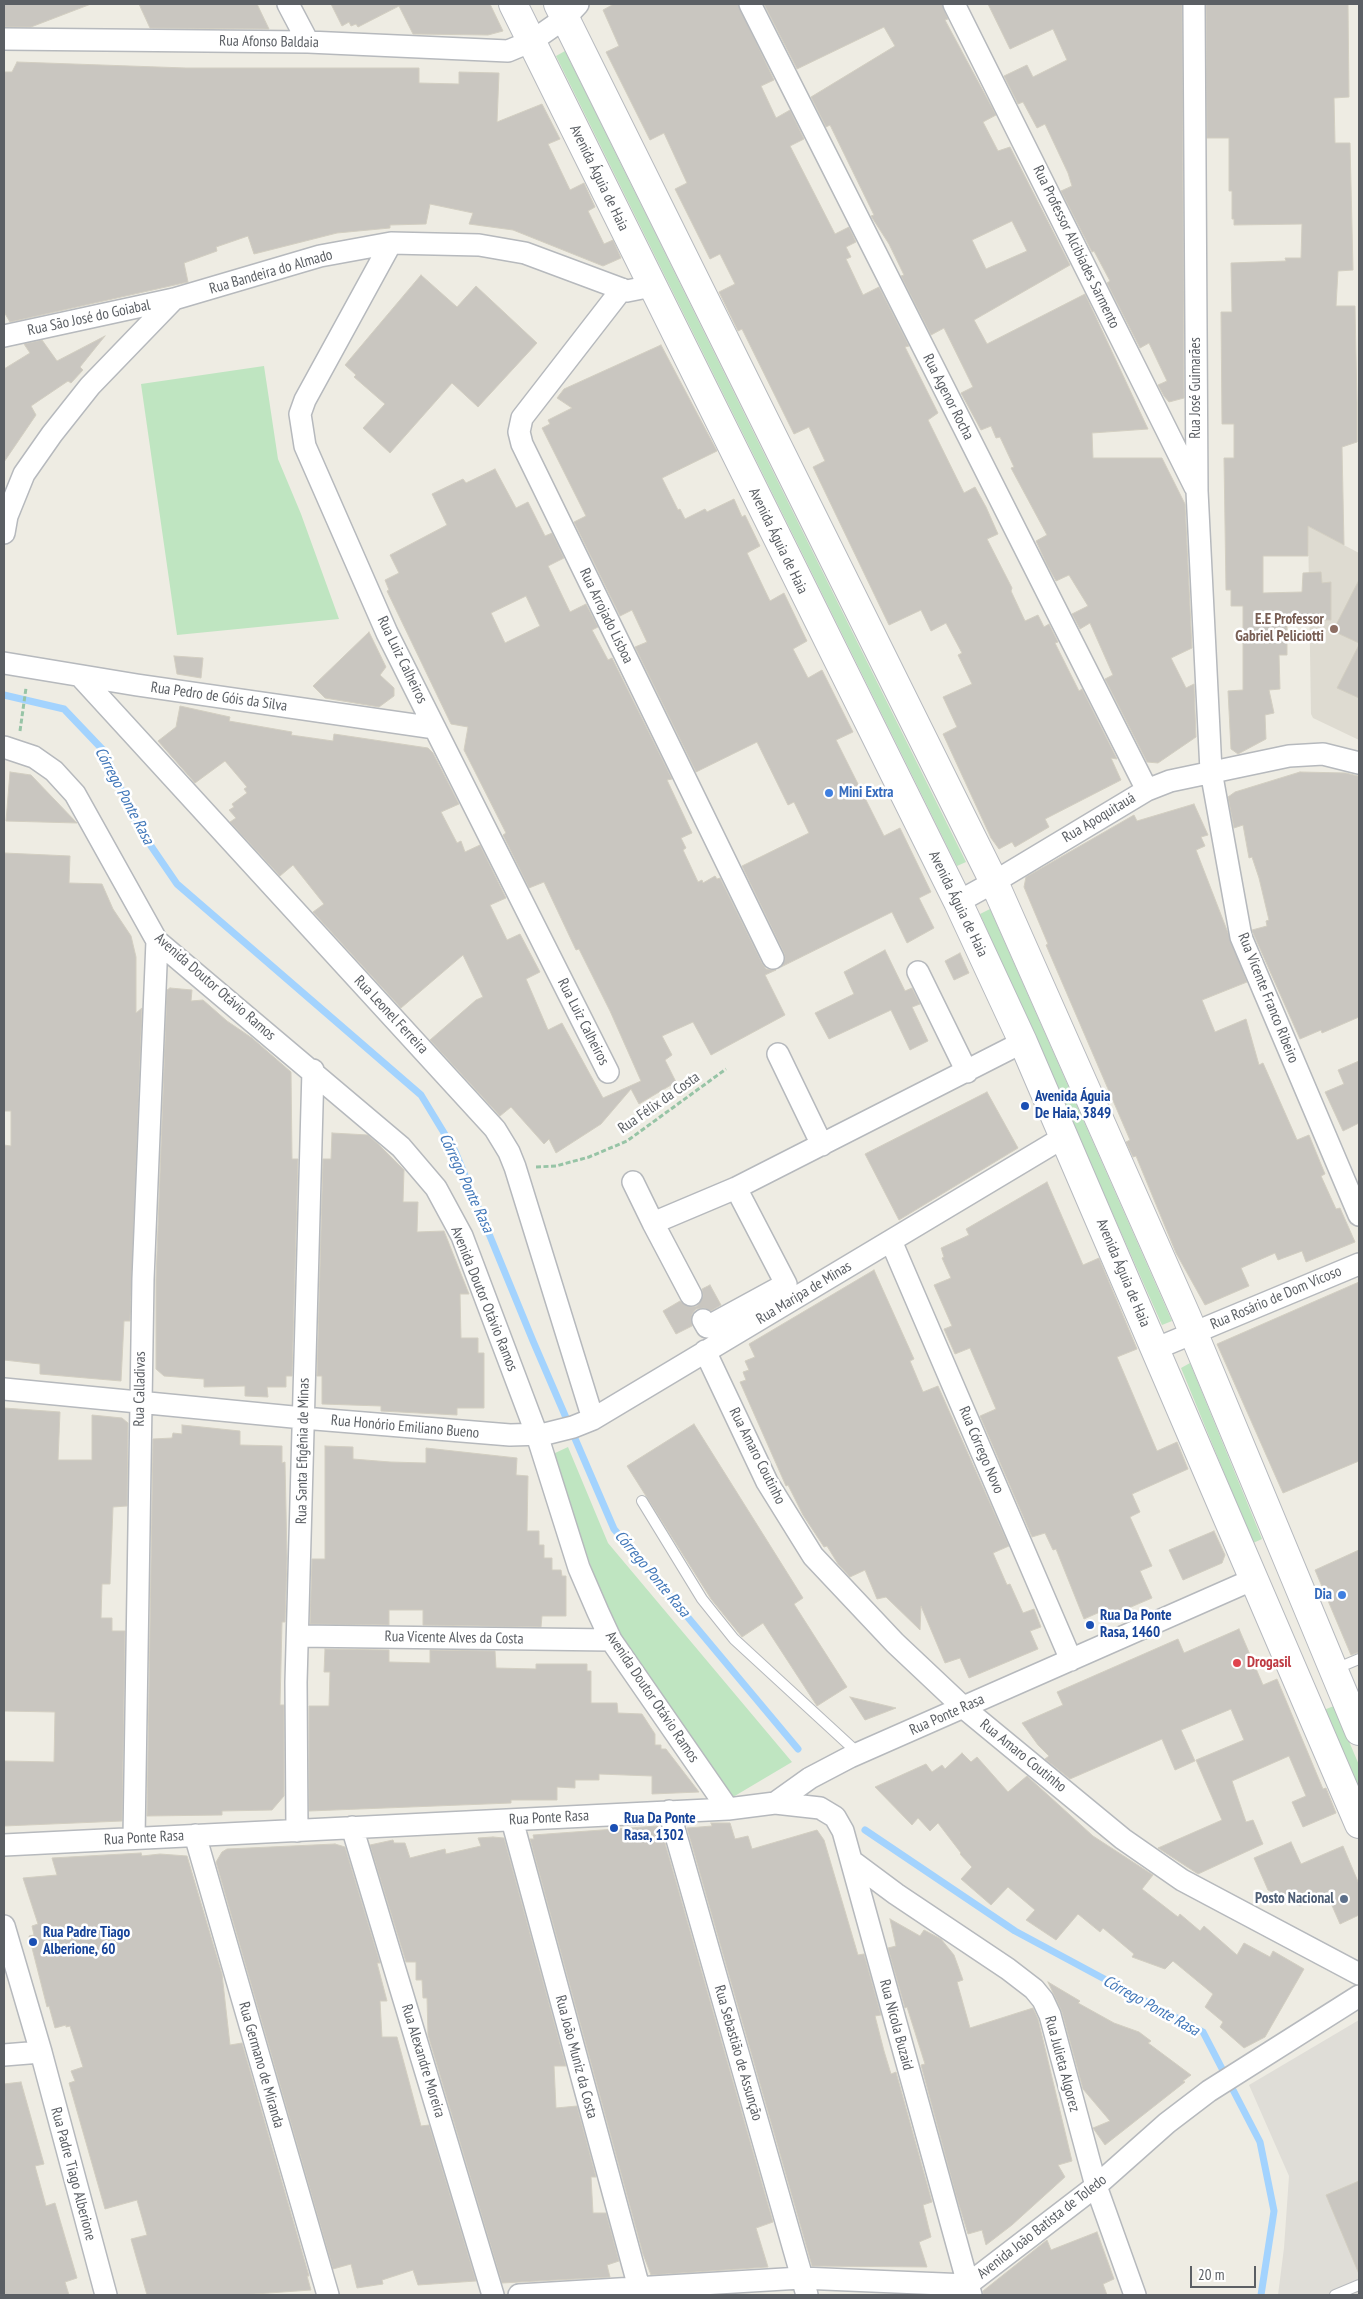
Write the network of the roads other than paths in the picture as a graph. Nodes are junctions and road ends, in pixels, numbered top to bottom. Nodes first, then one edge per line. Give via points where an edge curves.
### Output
1 (288, 4) edge
2 (513, 4) edge
3 (750, 4) edge
4 (954, 4) edge
5 (1194, 4) edge
6 (567, 8) edge
7 (4, 39) edge
8 (532, 41) junction
9 (308, 42) junction
10 (391, 243) junction
11 (652, 286) junction
12 (622, 289) junction
13 (174, 300) junction
14 (4, 336) edge
15 (1197, 491) junction
16 (4, 533) edge
17 (4, 663) edge
18 (80, 676) junction
19 (435, 728) junction
20 (4, 748) edge
21 (1359, 763) edge
22 (1212, 771) junction
23 (1147, 790) junction
24 (994, 882) junction
25 (958, 902) junction
26 (156, 941) junction
27 (773, 958) dead end
28 (918, 972) dead end
29 (1023, 1042) junction
30 (778, 1054) dead end
31 (313, 1070) junction
32 (608, 1072) dead end
33 (967, 1072) junction
34 (1064, 1136) junction
35 (822, 1145) junction
36 (633, 1182) dead end
37 (736, 1188) junction
38 (1359, 1215) edge
39 (653, 1224) junction
40 (891, 1241) junction
41 (1359, 1264) edge
42 (691, 1295) dead end
43 (703, 1320) dead end
44 (1193, 1333) junction
45 (1155, 1349) junction
46 (705, 1351) junction
47 (4, 1390) edge
48 (140, 1402) junction
49 (303, 1418) junction
50 (591, 1420) junction
51 (541, 1435) junction
52 (642, 1501) dead end
53 (1272, 1571) junction
54 (298, 1636) junction
55 (611, 1640) junction
56 (1359, 1659) edge
57 (1071, 1660) junction
58 (1334, 1670) junction
59 (1344, 1695) junction
60 (964, 1708) junction
61 (1359, 1731) edge
62 (854, 1756) junction
63 (775, 1802) junction
64 (728, 1809) junction
65 (670, 1811) junction
66 (512, 1820) junction
67 (1359, 1824) edge
68 (352, 1827) junction
69 (298, 1831) junction
70 (195, 1835) junction
71 (134, 1838) junction
72 (4, 1845) edge
73 (852, 1862) junction
74 (4, 1926) edge
75 (1359, 1974) edge
76 (1359, 1996) edge
77 (40, 2052) junction
78 (4, 2055) edge
79 (1096, 2186) junction
80 (1359, 2285) edge
81 (804, 2287) edge
82 (969, 2290) edge
83 (640, 2292) edge
84 (106, 2295) edge
85 (328, 2295) edge
86 (493, 2295) edge
87 (518, 2295) edge
88 (1135, 2295) edge
89 (1335, 2295) edge

1 - 9 street
2 - 8 main road, Avenida Águia de Haia
3 - 23 street, Rua Agenor Rocha
4 - 15 street, Rua Professor Alcibíades Sarmento
5 - 15 street, Rua José Guimarães
6 - 8 street, Rua Afonso Baldaia
6 - 24 main road, Avenida Águia de Haia
7 - 9 street, Rua Afonso Baldaia
8 - 9 street, Rua Afonso Baldaia via 508,51
8 - 11 main road, Avenida Águia de Haia
10 - 12 street, Rua Bandeira do Almado via 479,244 525,253
10 - 13 street, Rua Bandeira do Almado via 320,256
10 - 19 street, Rua Luiz Calheiros via 300,414 305,446 387,633
11 - 12 street, Rua Bandeira do Almado
11 - 25 main road, Avenida Águia de Haia
12 - 27 street, Rua Arrojado Lisboa via 522,418 519,432 522,444
13 - 14 street, Rua São José do Goiabal
13 - 16 street, Rua Bandeira do Almado via 90,386 52,434 24,474 7,516
15 - 22 street, Rua José Guimarães
17 - 18 street, Rua Pedro de Góis da Silva
18 - 19 street, Rua Pedro de Góis da Silva
18 - 50 street, Rua Leonel Ferreira via 495,1129 515,1167
19 - 32 street, Rua Luiz Calheiros
20 - 26 street, Avenida Doutor Otávio Ramos via 34,756 54,771 75,794
21 - 22 street, Rua Apoquitauá via 1323,754 1288,756
22 - 23 street, Rua Apoquitauá
22 - 38 street, Rua Vicente Franco Ribeiro via 1241,937
23 - 24 street, Rua Apoquitauá
24 - 25 street, Rua Apoquitauá
24 - 44 main road, Avenida Águia de Haia
25 - 29 main road, Avenida Águia de Haia
26 - 31 street, Avenida Doutor Otávio Ramos
26 - 48 street, Rua Calladivas
28 - 33 street
29 - 33 street
29 - 34 main road, Avenida Águia de Haia
30 - 35 street
31 - 49 street, Rua Santa Efigênia de Minas
31 - 51 street, Avenida Doutor Otávio Ramos via 401,1147 436,1188 462,1236
33 - 35 street
34 - 40 street, Rua Maripa de Minas
34 - 45 main road, Avenida Águia de Haia
35 - 37 street
36 - 39 street
37 - 39 street
37 - 43 street via 786,1284 707,1327
39 - 42 street
40 - 46 street, Rua Maripa de Minas
40 - 57 street, Rua Córrego Novo
41 - 44 street, Rua Rosário de Dom Vicoso
44 - 45 street, Rua Rosário de Dom Vicoso
44 - 53 main road, Avenida Águia de Haia
45 - 53 main road, Avenida Águia de Haia
46 - 50 street, Rua Maripa de Minas
46 - 60 street, Rua Amaro Coutinho via 767,1482 813,1556 895,1643
47 - 48 street, Rua Honório Emiliano Bueno
48 - 49 street, Rua Honório Emiliano Bueno
48 - 71 street, Rua Calladivas
49 - 51 street, Rua Honório Emiliano Bueno
49 - 54 street, Rua Santa Efigênia de Minas
50 - 51 street, Rua Maripa de Minas
51 - 55 street, Avenida Doutor Otávio Ramos via 579,1568
52 - 62 lane via 702,1600 734,1639
53 - 57 street, Rua Ponte Rasa
53 - 58 main road, Avenida Águia de Haia
53 - 59 main road via 1328,1690
53 - 67 main road, Avenida Águia de Haia
54 - 55 street, Rua Vicente Alves da Costa
54 - 69 street, Rua Santa Efigênia de Minas
55 - 64 street, Avenida Doutor Otávio Ramos
56 - 58 lane
57 - 60 street, Rua Ponte Rasa
58 - 59 main road, Avenida Águia de Haia
59 - 61 main road, Avenida Águia de Haia
60 - 62 street, Rua Ponte Rasa
60 - 75 street, Rua Amaro Coutinho via 1123,1839 1182,1880
62 - 63 street, Rua Ponte Rasa via 810,1778
63 - 64 street, Rua Ponte Rasa
63 - 73 street, Rua Nicola Buzaid via 820,1808 835,1817 843,1830
64 - 65 street, Rua Ponte Rasa
65 - 66 street, Rua Ponte Rasa
65 - 81 street, Rua Sebastião de Assunção
66 - 68 street, Rua Ponte Rasa
66 - 83 street, Rua João Muniz da Costa
68 - 69 street, Rua Ponte Rasa
68 - 86 street, Rua Alexandre Moreira
69 - 70 street, Rua Ponte Rasa
70 - 71 street, Rua Ponte Rasa
70 - 85 street, Rua Germano de Miranda
71 - 72 street, Rua Ponte Rasa
73 - 79 street, Rua Julieta Algorez via 1008,1969 1043,2000 1050,2015
73 - 82 street, Rua Nicola Buzaid
74 - 77 street, Rua Padre Tiago Alberione
76 - 79 street, Avenida João Batista de Toledo via 1209,2091 1167,2123
77 - 78 street
77 - 84 street, Rua Padre Tiago Alberione
79 - 82 street, Avenida João Batista de Toledo
79 - 88 street, Rua Julieta Algorez
80 - 89 lane
81 - 82 street, Avenida João Batista de Toledo
81 - 83 street, Avenida João Batista de Toledo
83 - 87 street, Avenida João Batista de Toledo

